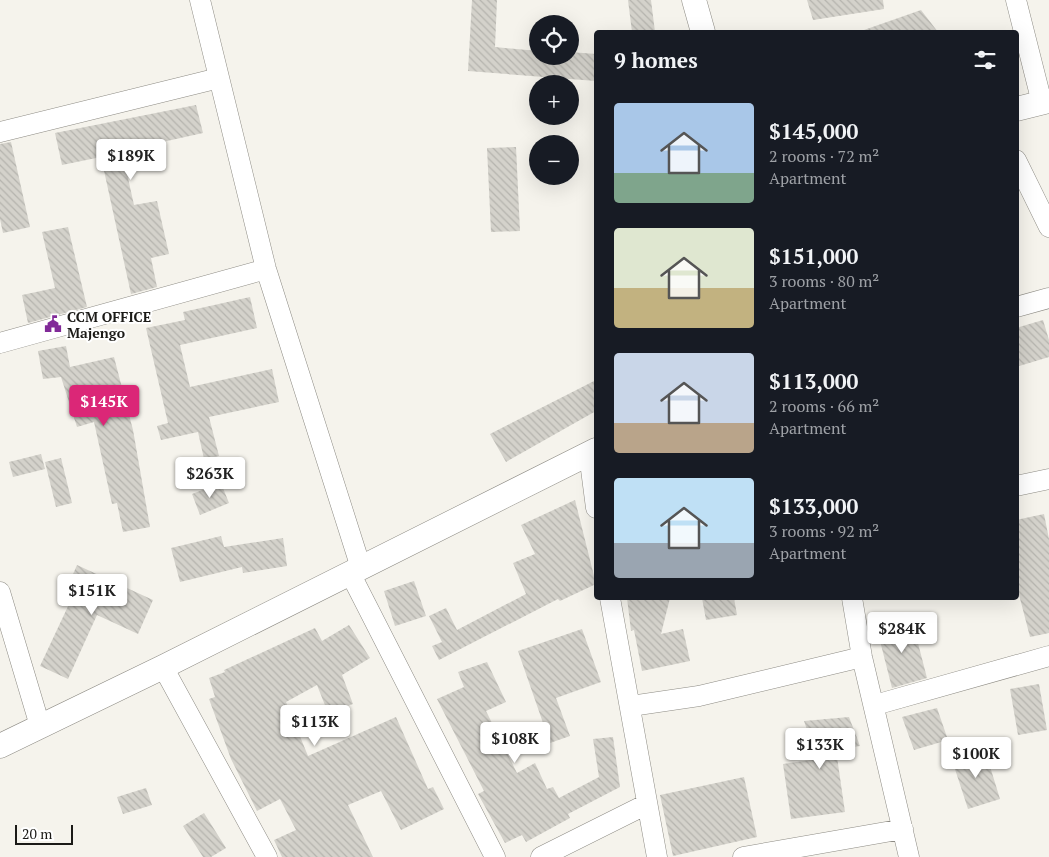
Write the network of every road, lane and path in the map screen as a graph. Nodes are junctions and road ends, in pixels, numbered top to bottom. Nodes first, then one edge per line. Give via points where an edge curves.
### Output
1 (200, 0) edge
2 (694, 0) edge
3 (1016, 0) edge
4 (702, 30) edge
5 (219, 78) junction
6 (1045, 102) edge
7 (1019, 108) edge
8 (0, 132) edge
9 (1019, 166) edge
10 (1049, 227) edge
11 (266, 269) junction
12 (1049, 298) edge
13 (1019, 306) edge
14 (0, 343) edge
15 (593, 452) edge
16 (594, 471) edge
17 (1049, 479) edge
18 (1019, 485) edge
19 (356, 571) junction
20 (0, 592) edge
21 (610, 600) edge
22 (852, 600) edge
23 (1049, 656) edge
24 (862, 657) junction
25 (163, 667) junction
26 (875, 705) junction
27 (630, 706) junction
28 (40, 726) junction
29 (0, 746) edge
30 (647, 804) junction
31 (902, 829) junction
32 (267, 857) edge
33 (495, 857) edge
34 (542, 857) edge
35 (657, 857) edge
36 (743, 857) edge
37 (909, 857) edge

1 - 5 street
2 - 4 street
3 - 6 street
5 - 8 street
5 - 11 street
6 - 7 street
9 - 10 street
11 - 14 street
11 - 19 street
12 - 13 street
15 - 16 street
15 - 19 street
17 - 18 street
19 - 25 street
19 - 33 street via 427,728
20 - 28 street
21 - 27 street
22 - 24 street
23 - 26 street
24 - 26 street
24 - 27 street via 699,696
25 - 28 street
25 - 32 street
26 - 31 street
27 - 30 street
28 - 29 street
30 - 34 street
30 - 35 street
31 - 36 street
31 - 37 street

